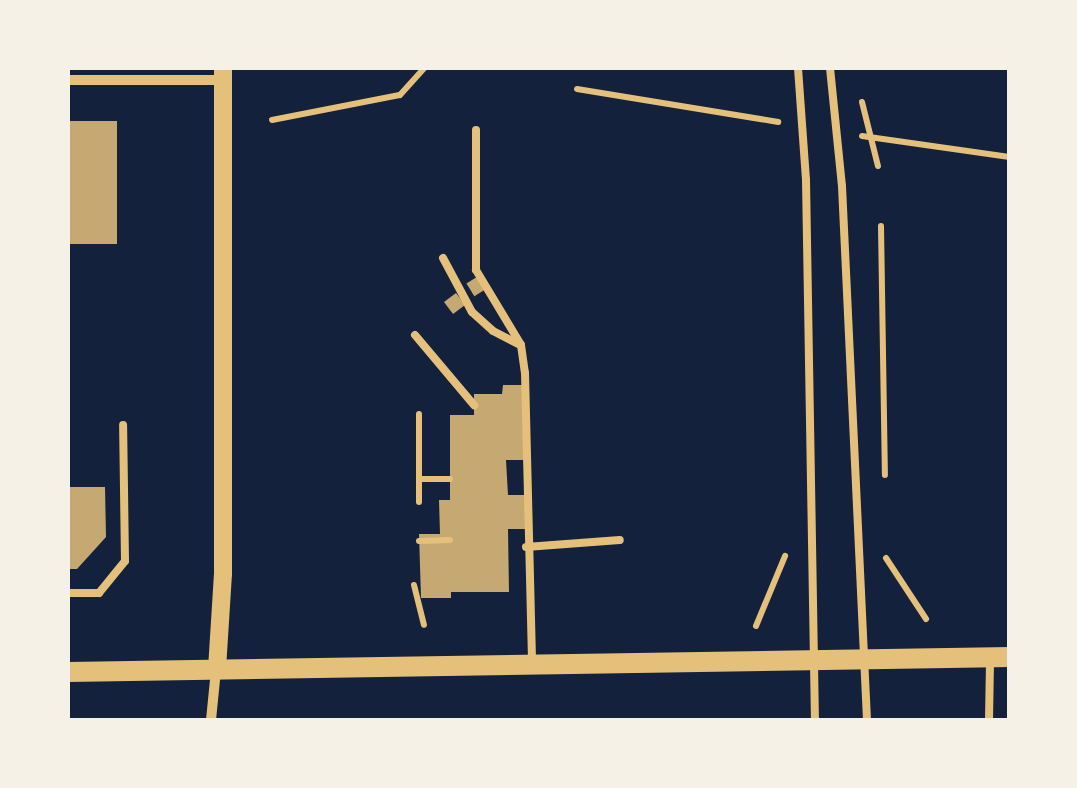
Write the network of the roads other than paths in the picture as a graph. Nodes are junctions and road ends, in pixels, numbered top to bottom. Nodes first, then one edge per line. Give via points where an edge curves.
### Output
1 (798, 68) edge
2 (830, 68) edge
3 (222, 74) edge
4 (68, 80) edge
5 (476, 130) dead end
6 (443, 258) dead end
7 (415, 335) dead end
8 (521, 345) junction
9 (474, 405) dead end
10 (123, 425) dead end
11 (620, 540) dead end
12 (526, 547) junction
13 (68, 593) edge
14 (864, 657) junction
15 (1000, 657) edge
16 (813, 659) junction
17 (532, 666) junction
18 (216, 670) junction
19 (68, 672) edge
20 (211, 720) edge
21 (815, 720) edge
22 (866, 720) edge
23 (989, 720) edge

1 - 16 lane via 806,180
2 - 14 lane via 842,186
3 - 4 street
3 - 18 street via 223,555
5 - 8 lane via 476,270
6 - 8 lane via 472,312
7 - 9 lane
8 - 12 lane
10 - 13 lane via 125,561 99,594
11 - 12 lane
12 - 17 lane
14 - 15 main road
14 - 16 main road
14 - 22 lane
15 - 23 lane
16 - 17 main road
16 - 21 lane
17 - 18 main road
18 - 19 main road
18 - 20 street

